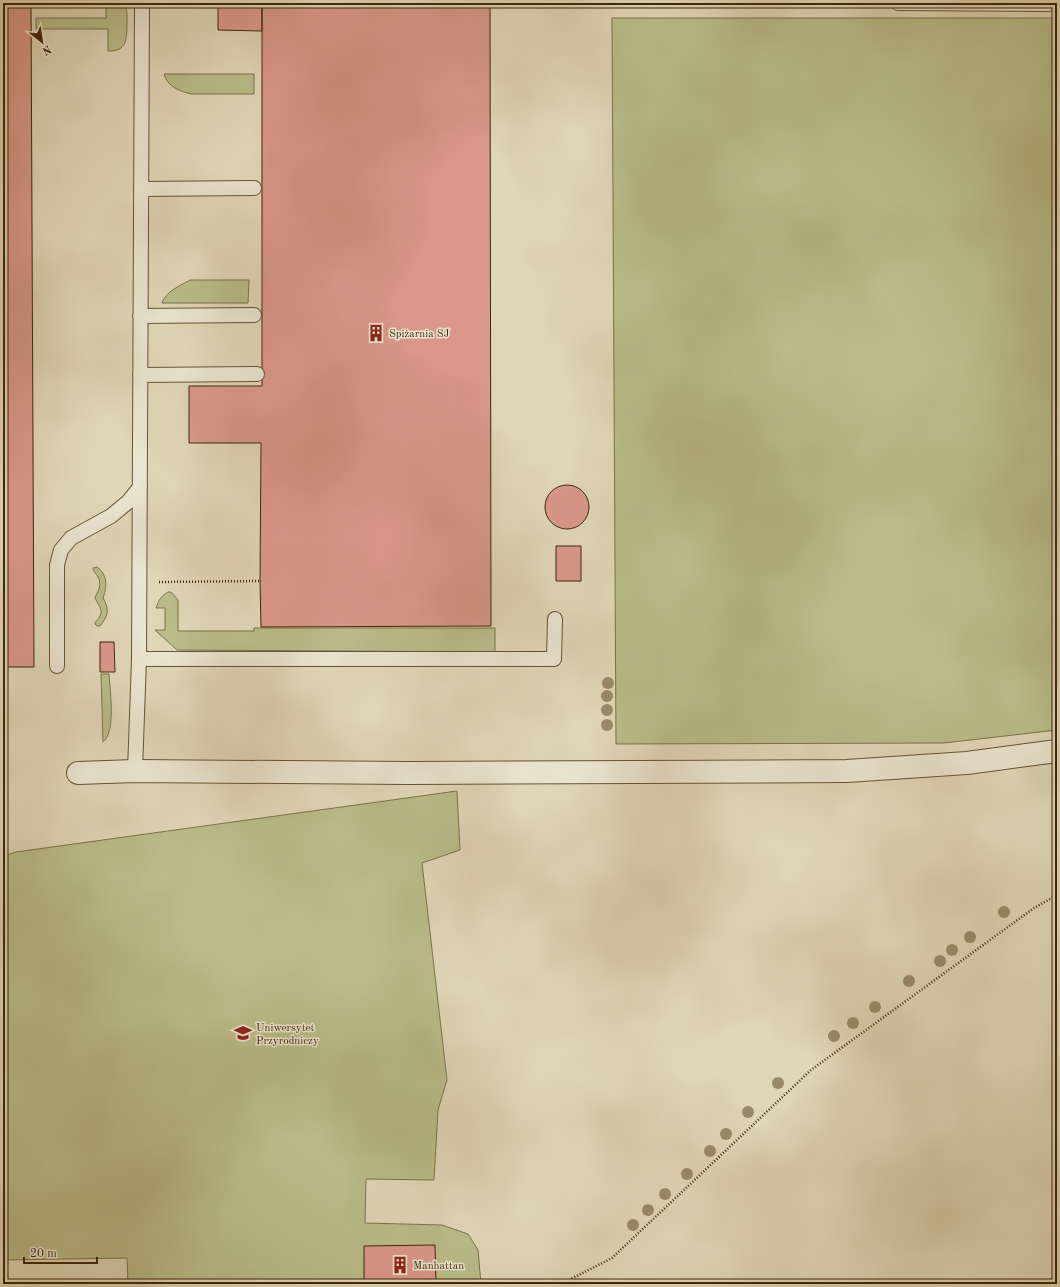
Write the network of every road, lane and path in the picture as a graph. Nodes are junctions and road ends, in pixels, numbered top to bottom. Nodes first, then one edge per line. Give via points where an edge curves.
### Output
1 (142, 3) edge
2 (898, 3) edge
3 (1053, 3) edge
4 (254, 188) dead end
5 (141, 189) junction
6 (254, 315) dead end
7 (140, 316) junction
8 (257, 374) dead end
9 (140, 375) junction
10 (140, 487) junction
11 (554, 619) dead end
12 (139, 659) junction
13 (57, 666) dead end
14 (1057, 751) edge
15 (135, 771) junction
16 (78, 773) dead end
17 (1057, 895) edge
18 (561, 1284) edge

1 - 5 lane
2 - 3 lane
4 - 5 lane
5 - 7 lane
6 - 7 lane
7 - 9 lane
8 - 9 lane
9 - 10 lane
10 - 12 lane
10 - 13 lane via 128,502 111,516 71,538 61,550 57,565
11 - 12 lane via 554,659
12 - 15 lane
14 - 15 street via 967,763 847,771
15 - 16 street
17 - 18 path via 1034,908 811,1070 612,1258

